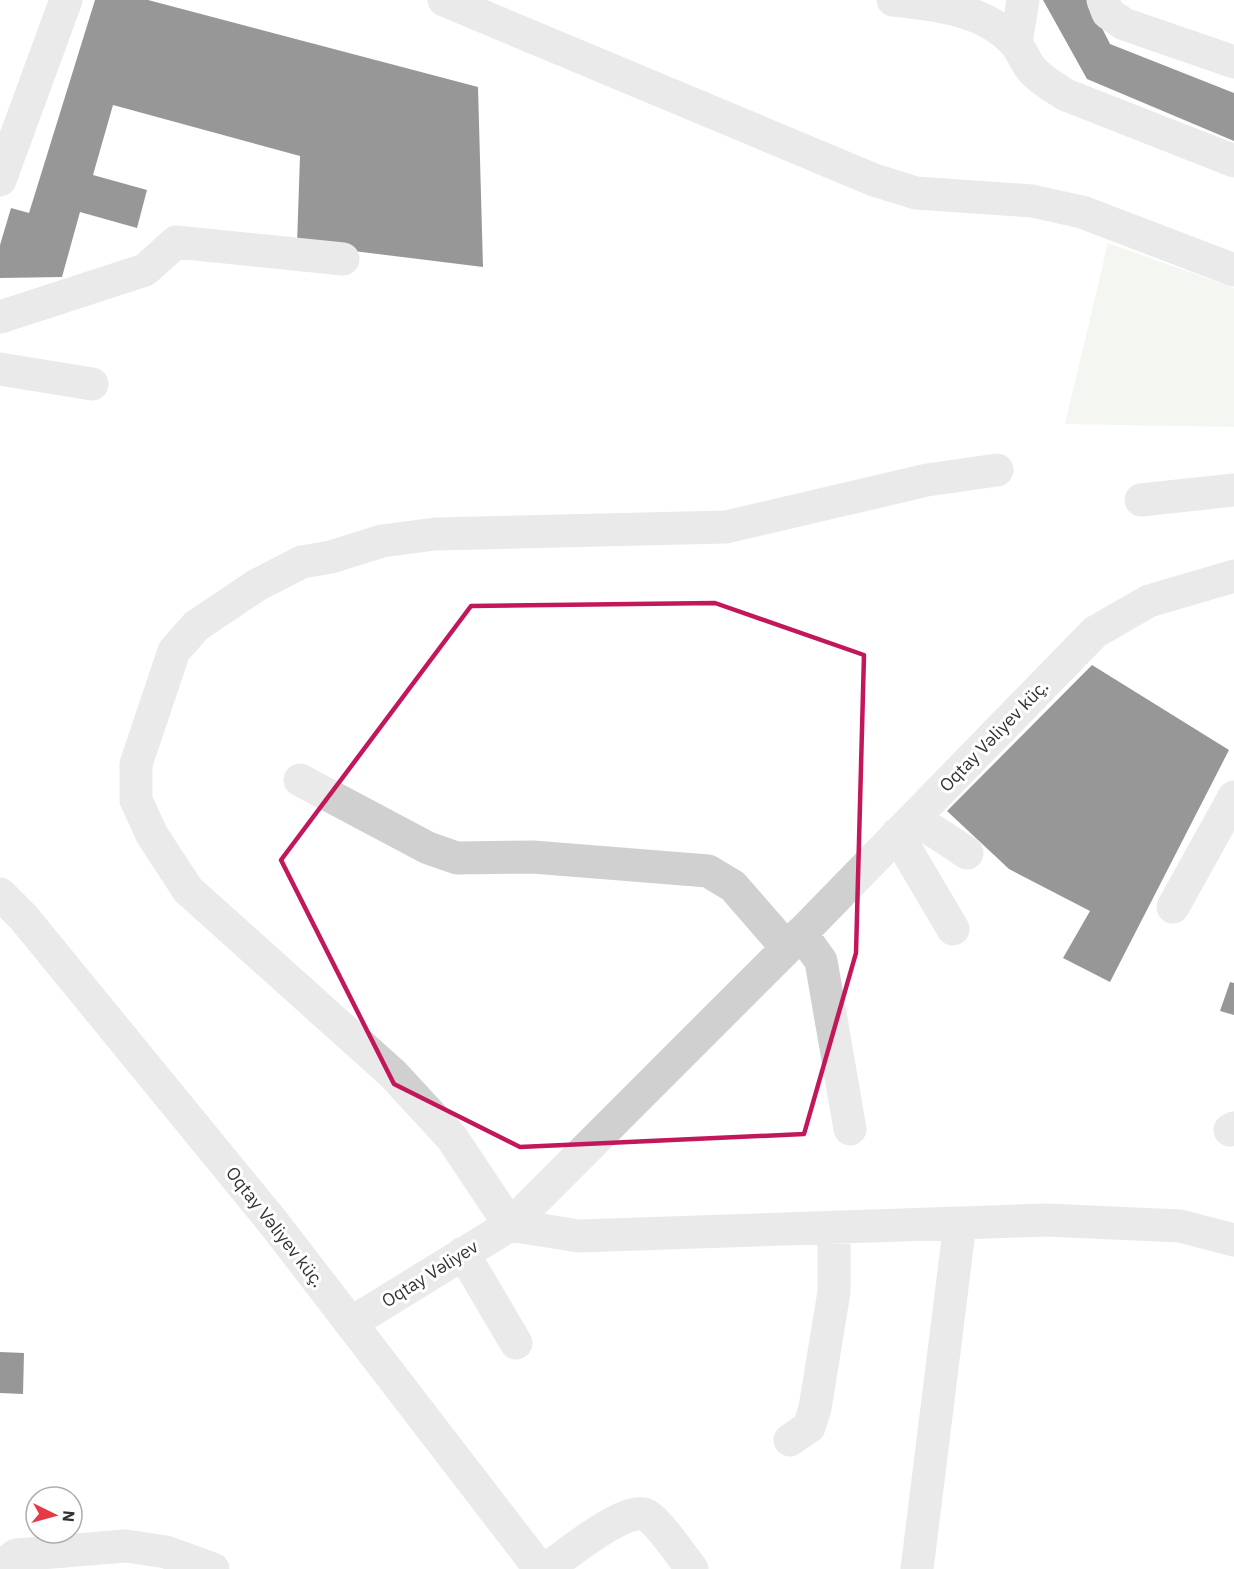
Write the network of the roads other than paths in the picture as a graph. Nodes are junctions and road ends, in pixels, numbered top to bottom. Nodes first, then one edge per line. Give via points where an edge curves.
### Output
1 (66, 0) edge
2 (444, 0) edge
3 (893, 0) edge
4 (1023, 0) edge
5 (1103, 0) edge
6 (1016, 43) junction
7 (1234, 62) edge
8 (1234, 161) edge
9 (0, 180) edge
10 (343, 259) dead end
11 (1234, 270) edge
12 (0, 317) edge
13 (0, 369) edge
14 (92, 384) dead end
15 (997, 470) dead end
16 (1234, 490) edge
17 (1141, 500) dead end
18 (1234, 576) edge
19 (300, 780) dead end
20 (1234, 797) edge
21 (906, 826) junction
22 (967, 853) dead end
23 (0, 894) edge
24 (1173, 907) dead end
25 (953, 929) dead end
26 (794, 940) junction
27 (850, 1129) dead end
28 (960, 1223) junction
29 (510, 1225) junction
30 (834, 1227) junction
31 (1234, 1240) edge
32 (463, 1253) junction
33 (351, 1323) junction
34 (516, 1343) dead end
35 (790, 1440) dead end
36 (0, 1569) edge
37 (213, 1569) edge
38 (540, 1569) edge
39 (546, 1569) edge
40 (692, 1569) edge
41 (917, 1569) edge

1 - 9 street
2 - 11 street via 874,180 916,193 1032,201 1082,212
3 - 6 street via 958,10 993,24
4 - 6 street
5 - 7 street via 1108,13 1124,24
6 - 8 street via 1043,81 1066,94
10 - 12 street via 176,242 145,270
13 - 14 street
15 - 29 street via 927,480 726,528 435,534 382,541 302,562 257,585 196,626 174,651 136,764 136,800 152,835 188,890 393,1074 453,1138
16 - 17 street
18 - 21 street, Oqtay Vəliyev küç. via 1149,601 1095,632
19 - 26 street via 428,848 457,858 533,857 708,871 733,886
20 - 24 street
21 - 22 street
21 - 25 street
21 - 26 street, Oqtay Vəliyev küç.
23 - 33 street, Oqtay Vəliyev küç. via 39,936
26 - 27 street via 821,961
26 - 29 street, Oqtay Vəliyev küç.
28 - 30 street
28 - 31 street via 1139,1222 1180,1226
28 - 41 street
29 - 30 street via 579,1236
29 - 32 street, Oqtay Vəliyev
30 - 35 street via 834,1292 815,1408 809,1427
32 - 33 street, Oqtay Vəliyev
32 - 34 street
33 - 38 street, Oqtay Vəliyev küç.
36 - 37 street via 16,1555 126,1546 166,1552
39 - 40 street via 618,1519 636,1512 647,1515

